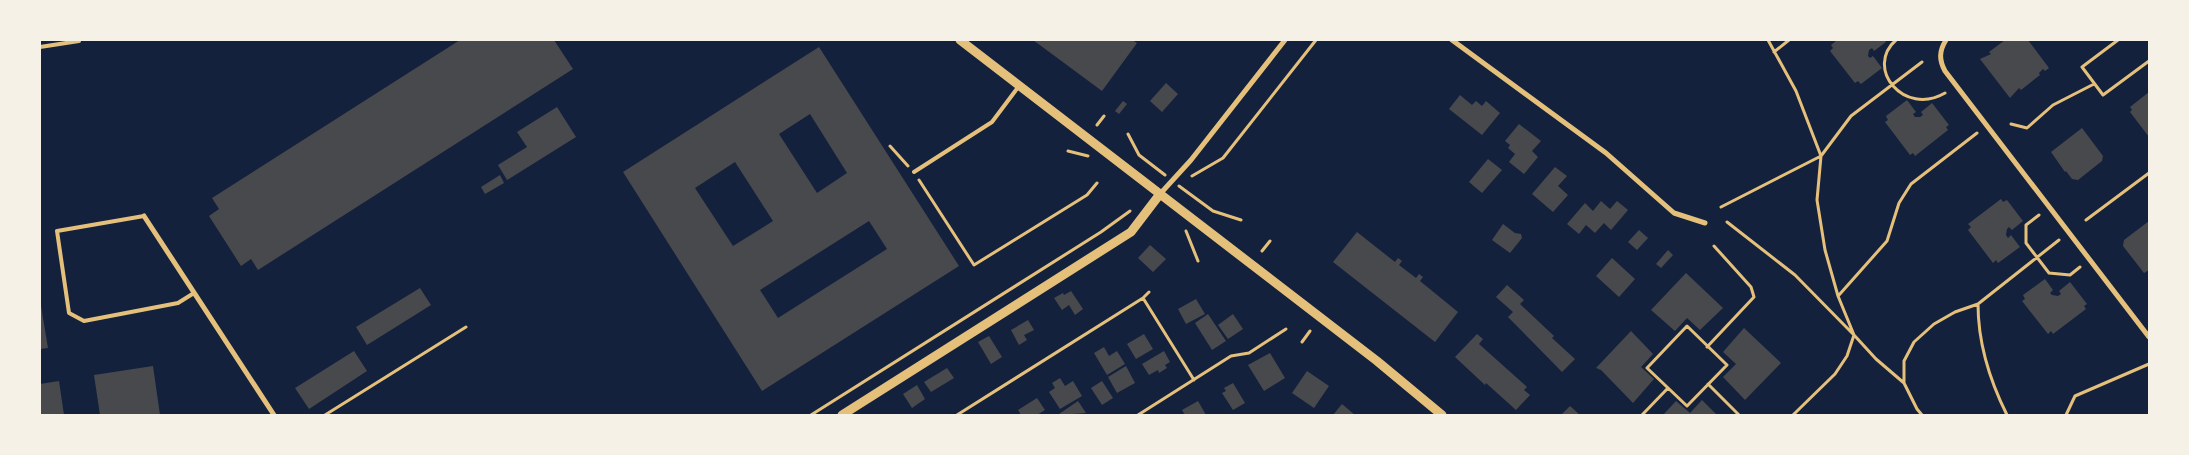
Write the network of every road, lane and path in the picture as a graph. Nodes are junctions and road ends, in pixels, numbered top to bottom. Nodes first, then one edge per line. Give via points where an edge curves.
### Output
1 (960, 40) edge
2 (1285, 40) edge
3 (1316, 40) edge
4 (1452, 40) edge
5 (1768, 40) edge
6 (1789, 40) edge
7 (1896, 40) edge
8 (1946, 40) edge
9 (2118, 40) edge
10 (79, 41) edge
11 (40, 47) edge
12 (1774, 52) junction
13 (2149, 61) edge
14 (1922, 62) dead end
15 (2094, 84) junction
16 (1019, 85) junction
17 (1892, 86) junction
18 (1945, 93) dead end
19 (1104, 116) dead end
20 (2011, 124) dead end
21 (1098, 125) dead end
22 (1976, 133) dead end
23 (1128, 134) dead end
24 (890, 146) dead end
25 (1821, 156) junction
26 (1142, 158) dead end
27 (914, 172) junction
28 (1200, 172) dead end
29 (2149, 173) edge
30 (1097, 183) dead end
31 (1160, 194) junction
32 (1207, 207) dead end
33 (1721, 207) dead end
34 (1125, 214) dead end
35 (2039, 214) dead end
36 (144, 216) joint
37 (1241, 220) dead end
38 (2086, 220) dead end
39 (1727, 222) dead end
40 (1704, 223) dead end
41 (1186, 230) dead end
42 (2059, 240) dead end
43 (1270, 242) dead end
44 (1714, 246) dead end
45 (1262, 251) dead end
46 (2037, 258) junction
47 (1198, 261) dead end
48 (2080, 267) dead end
49 (1149, 292) dead end
50 (194, 293) junction
51 (1838, 296) junction
52 (1143, 298) junction
53 (1978, 304) junction
54 (466, 327) dead end
55 (1286, 329) dead end
56 (1310, 331) dead end
57 (1854, 334) junction
58 (2149, 337) edge
59 (1302, 342) dead end
60 (1708, 347) junction
61 (2149, 364) edge
62 (1194, 380) junction
63 (1904, 383) junction
64 (1708, 384) junction
65 (1668, 388) junction
66 (274, 415) edge
67 (325, 415) edge
68 (811, 415) edge
69 (842, 415) edge
70 (957, 415) edge
71 (1138, 415) edge
72 (1442, 415) edge
73 (1642, 415) edge
74 (1739, 415) edge
75 (1793, 415) edge
76 (1922, 415) edge
77 (2006, 415) edge
78 (2066, 415) edge

1 - 16 street
2 - 31 street via 1191,160
3 - 28 path via 1223,158
4 - 40 street via 1606,153 1674,213
5 - 12 path
6 - 12 path
7 - 17 path via 1886,55 1886,73
8 - 58 street via 1940,52 1945,71
9 - 15 path via 2082,67
10 - 11 lane
12 - 25 path via 1796,91
13 - 15 path via 2103,95
14 - 17 path
15 - 20 path via 2053,105 2027,128
16 - 27 lane via 992,122
16 - 31 street
17 - 18 path via 1903,95 1919,100 1937,98
17 - 25 path via 1851,116
19 - 21 path
22 - 51 path via 1911,184 1899,203 1887,241
23 - 26 path
24 - 27 path
25 - 33 path
25 - 51 path via 1817,200 1825,250
27 - 30 path via 974,265 1087,196
29 - 38 path
31 - 69 street via 1131,232
31 - 72 street
32 - 37 path
34 - 68 path
35 - 46 path via 2026,225 2026,243
36 - 50 street
36 - 50 lane via 57,231 69,314 84,321 178,303
39 - 57 path via 1795,275
41 - 47 path
42 - 46 path
43 - 45 path
44 - 60 path via 1752,287 1754,297
46 - 48 path via 2049,273 2070,275
46 - 53 path
49 - 52 path
50 - 66 street
51 - 57 path
52 - 62 path
52 - 70 path
53 - 63 path via 1934,324 1914,342 1904,361
53 - 77 path via 1978,326
54 - 67 path
55 - 62 path via 1249,353 1231,356
56 - 59 path
57 - 63 path
57 - 75 path via 1835,374
60 - 64 path via 1727,365
60 - 65 path via 1686,326 1647,368
61 - 78 path via 2076,396
62 - 71 path
63 - 76 path
64 - 65 path via 1687,406
64 - 74 path
65 - 73 path

